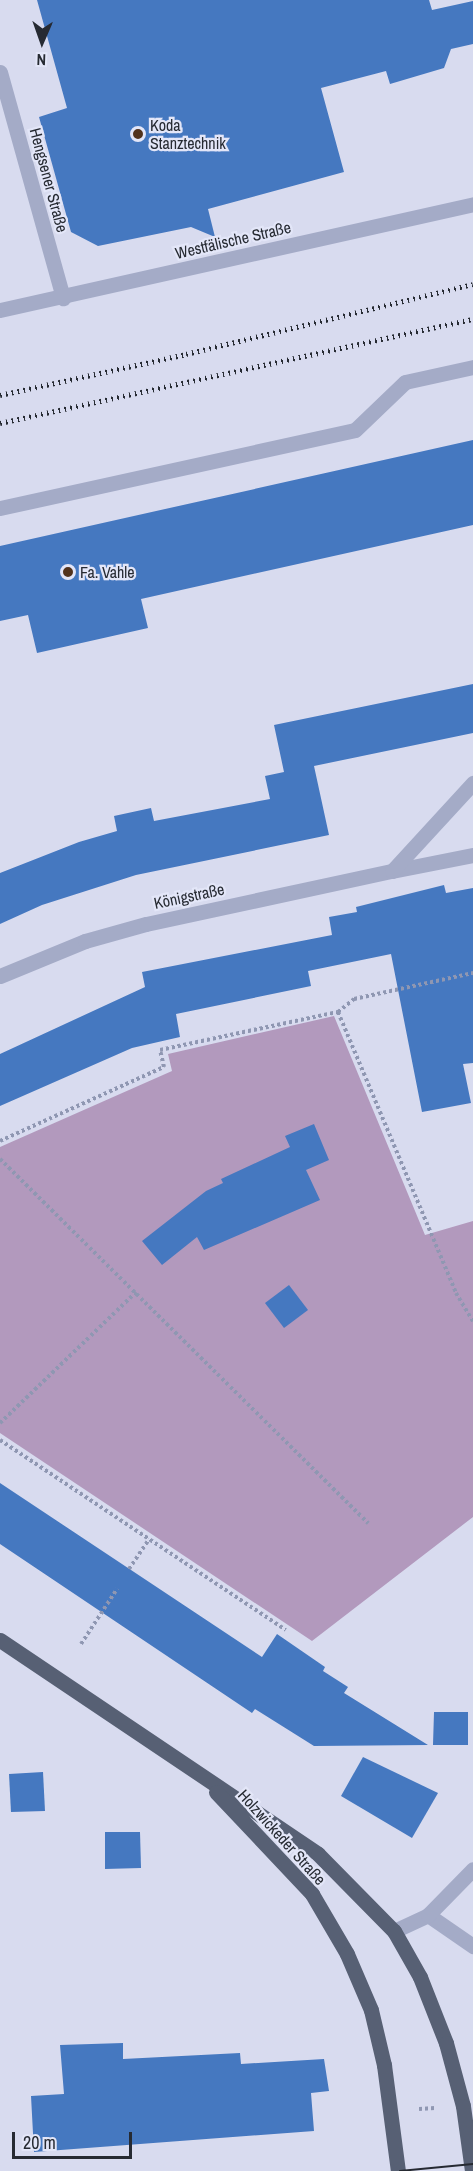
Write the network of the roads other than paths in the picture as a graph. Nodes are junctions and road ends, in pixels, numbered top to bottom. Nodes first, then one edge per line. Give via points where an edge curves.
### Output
1 (0, 72) edge
2 (473, 204) edge
3 (63, 298) junction
4 (0, 310) edge
5 (473, 367) edge
6 (0, 508) edge
7 (473, 783) edge
8 (473, 855) edge
9 (392, 871) junction
10 (0, 976) edge
11 (0, 1640) edge
12 (198, 1772) junction
13 (473, 1869) edge
14 (428, 1915) junction
15 (394, 1931) junction
16 (473, 1946) edge
17 (398, 2171) edge
18 (472, 2171) edge

1 - 3 street, Hengsener Straße
2 - 3 street, Westfälische Straße
3 - 4 street, Westfälische Straße
5 - 6 street via 405,382 355,430
7 - 9 street
8 - 9 street, Königstraße
9 - 10 street, Königstraße via 147,924 85,941
11 - 12 main road, Holzwickeder Straße
12 - 15 main road, Holzwickeder Straße via 318,1854
12 - 17 main road, Holzwickeder Straße via 312,1894 347,1954 371,2010 384,2065
13 - 14 street
14 - 15 street
14 - 16 street
15 - 18 main road, Holzwickeder Straße via 420,1977 446,2043 463,2106

